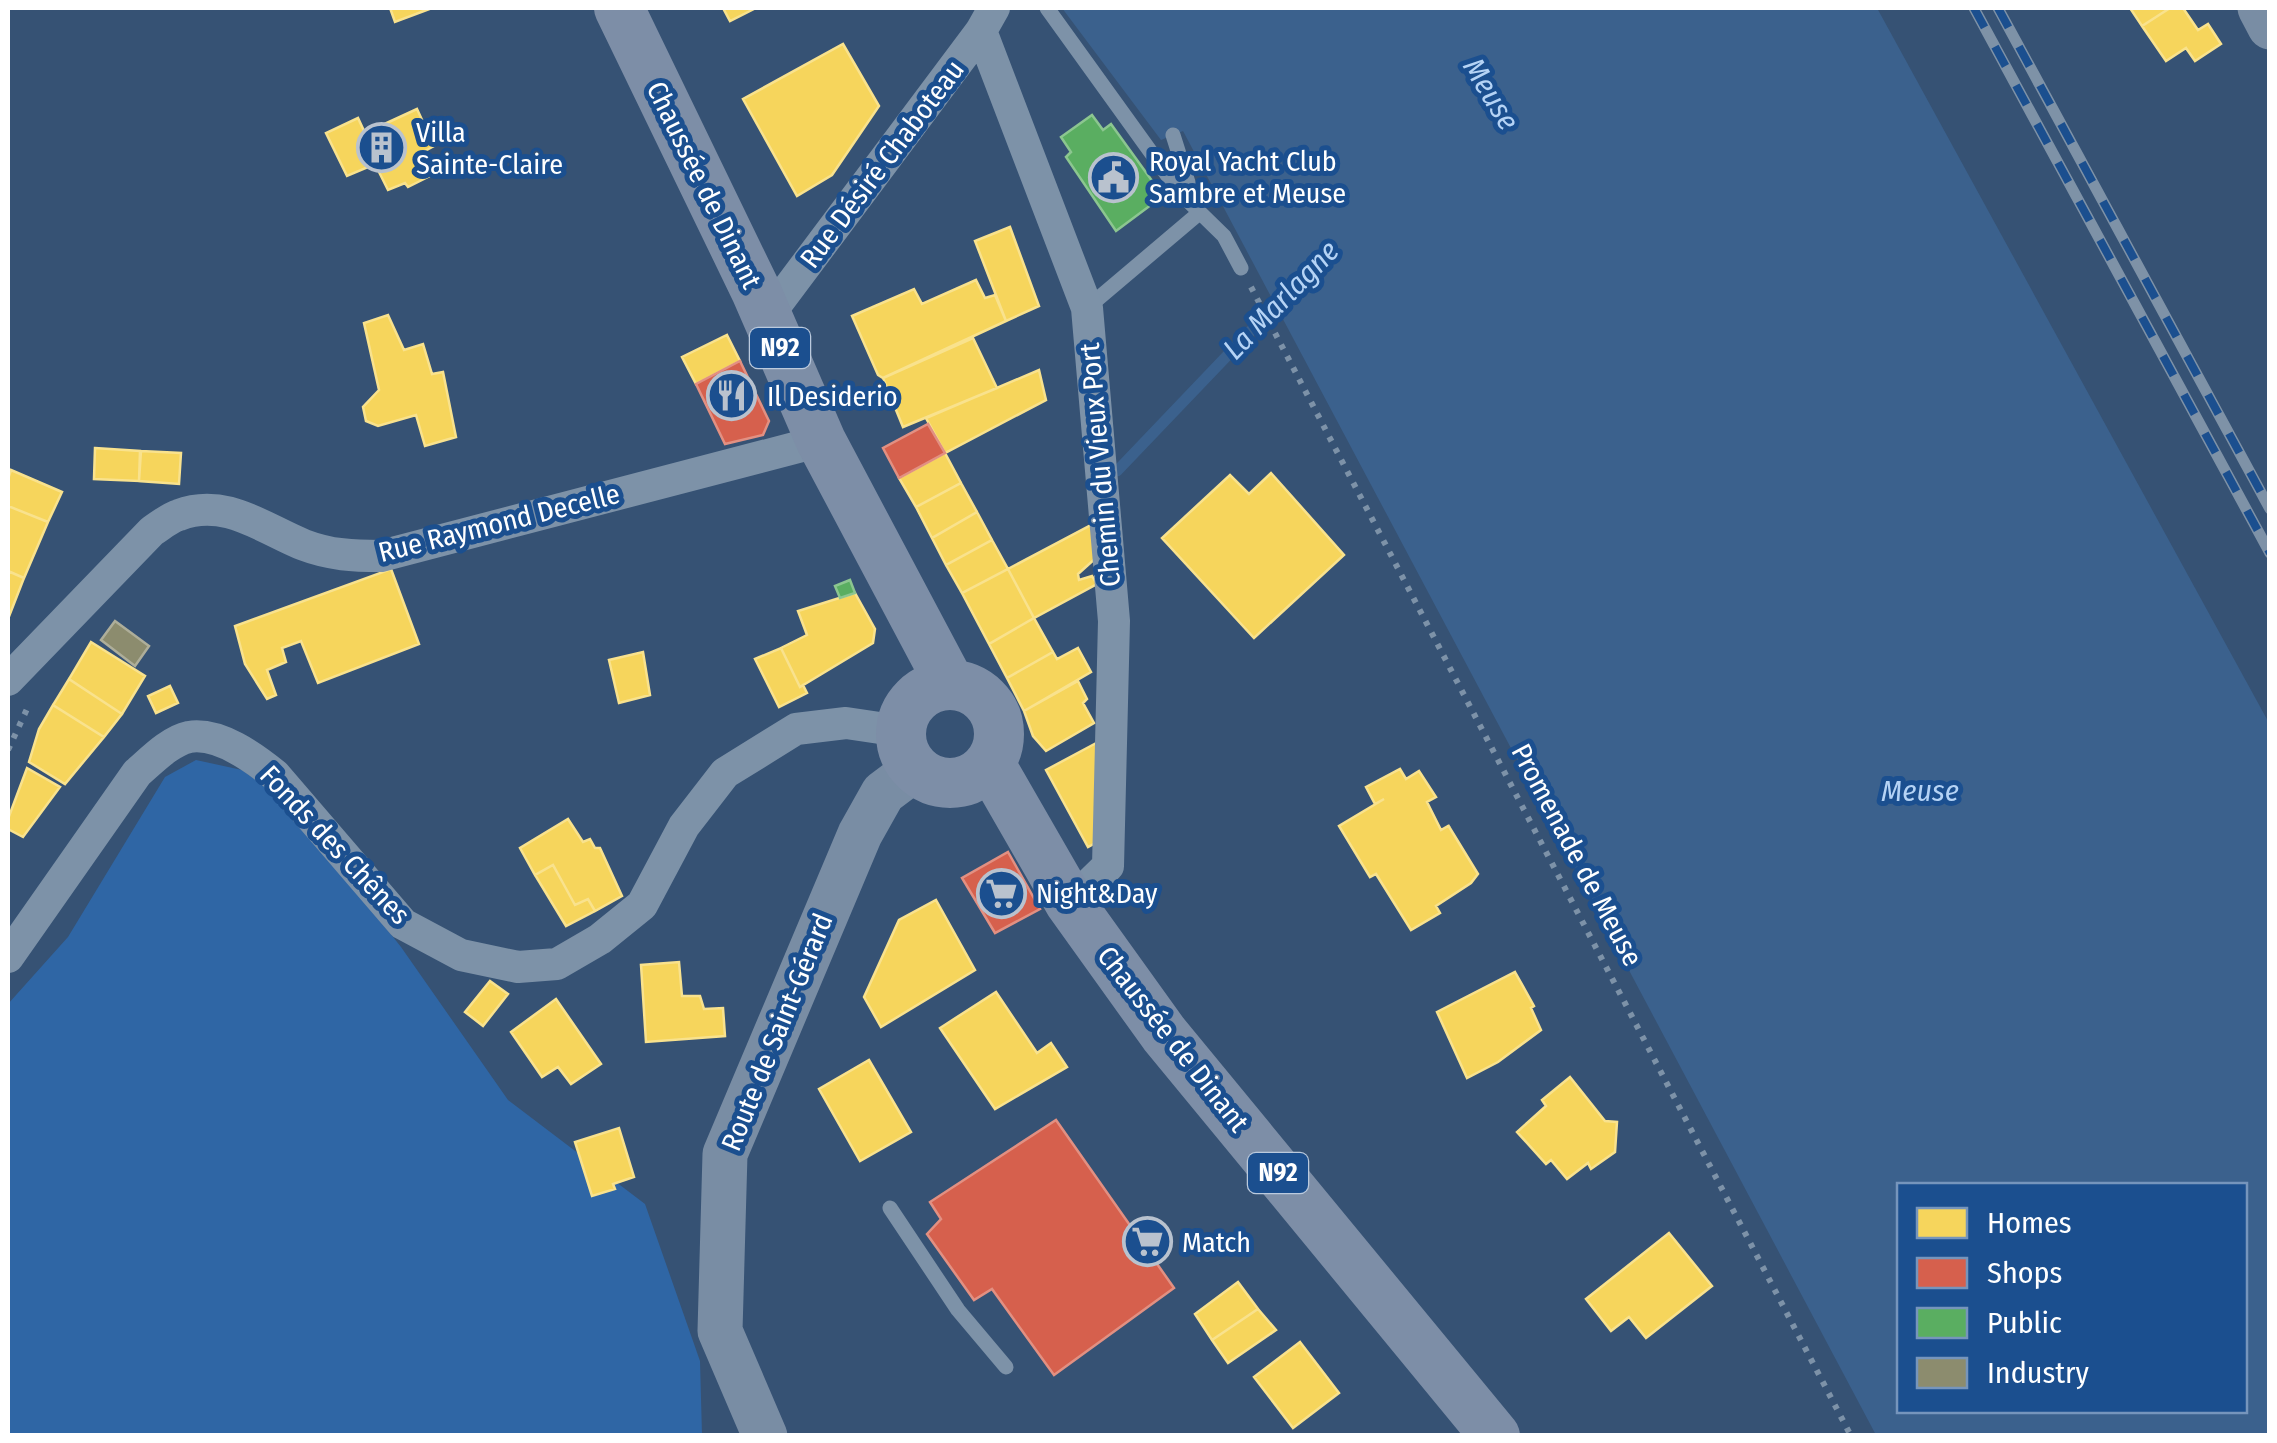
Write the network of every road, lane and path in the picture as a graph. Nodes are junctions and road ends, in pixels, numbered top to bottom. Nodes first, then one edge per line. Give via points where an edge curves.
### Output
1 (619, 8) edge
2 (1047, 8) edge
3 (2260, 8) edge
4 (987, 19) edge
5 (2270, 27) edge
6 (1173, 135) dead end
7 (1198, 214) junction
8 (1241, 268) dead end
9 (1257, 298) dead end
10 (1088, 308) junction
11 (767, 317) junction
12 (820, 441) junction
13 (8, 680) edge
14 (950, 684) junction
15 (908, 750) junction
16 (990, 764) junction
17 (1070, 903) junction
18 (8, 957) edge
19 (890, 1208) dead end
20 (1006, 1367) dead end
21 (765, 1436) edge
22 (1495, 1436) edge
23 (1851, 1436) edge

1 - 11 main road, Chaussée de Dinant / N92
2 - 7 lane
3 - 5 main road
4 - 10 street, Chemin du Vieux Port
4 - 11 street, Rue Désiré Chaboteau
6 - 7 lane
7 - 8 lane via 1224,236
7 - 10 lane
9 - 23 path, Promenade de Meuse
10 - 17 street, Chemin du Vieux Port via 1114,621 1108,866
11 - 12 main road, Chaussée de Dinant / N92
12 - 13 street, Rue Raymond Decelle via 381,556 343,556 246,516 179,514 152,531
12 - 14 main road, Chaussée de Dinant / N92
14 - 15 main road via 926,690 908,707
14 - 16 main road via 976,691 995,711 1000,738
15 - 16 main road via 940,782 968,780
15 - 18 street, Fonds des Chênes via 846,723 796,729 724,773 684,826 642,905 558,964 518,967 461,955 403,924 275,775 250,755 190,737 136,773
15 - 21 main road, Route de Saint-Gérard via 860,834 725,1154 720,1331
16 - 17 main road, Chaussée de Dinant / N92
17 - 22 main road, Chaussée de Dinant / N92 via 1164,1034
19 - 20 lane via 958,1310

